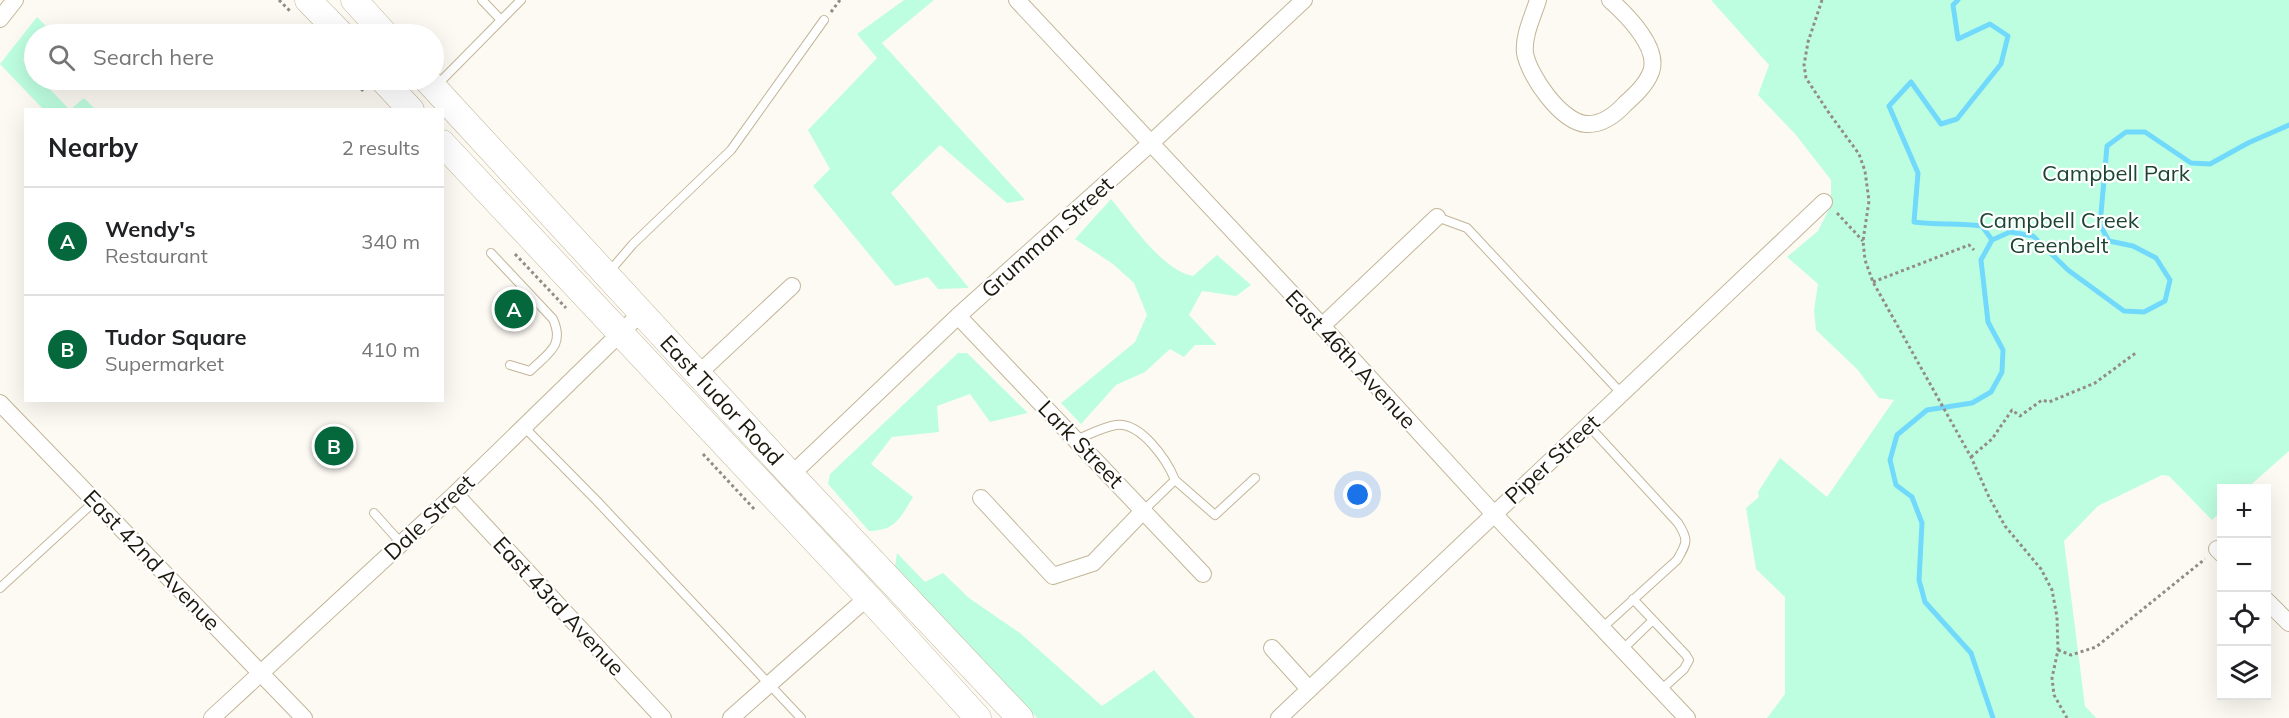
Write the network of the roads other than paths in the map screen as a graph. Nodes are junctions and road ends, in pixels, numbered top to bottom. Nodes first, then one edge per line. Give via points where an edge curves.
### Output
1 (15, 0) edge
2 (308, 0) edge
3 (354, 0) edge
4 (482, 0) edge
5 (522, 0) edge
6 (1017, 0) edge
7 (1304, 0) edge
8 (1538, 0) edge
9 (1610, 0) edge
10 (0, 19) edge
11 (501, 20) junction
12 (824, 20) dead end
13 (331, 24) edge
14 (376, 24) edge
15 (444, 71) edge
16 (392, 90) edge
17 (437, 90) edge
18 (409, 108) edge
19 (1151, 143) junction
20 (444, 145) edge
21 (1824, 202) road end
22 (1437, 217) joint
23 (491, 253) dead end
24 (606, 275) junction
25 (792, 286) dead end
26 (641, 313) junction
27 (958, 316) junction
28 (1322, 326) junction
29 (621, 334) junction
30 (510, 365) dead end
31 (698, 374) junction
32 (1622, 393) junction
33 (0, 403) edge
34 (1588, 425) junction
35 (524, 427) junction
36 (1076, 440) junction
37 (791, 475) junction
38 (1255, 478) dead end
39 (1175, 480) junction
40 (454, 494) junction
41 (981, 498) dead end
42 (95, 501) junction
43 (1144, 510) junction
44 (374, 513) dead end
45 (1494, 514) junction
46 (401, 543) junction
47 (1203, 574) dead end
48 (0, 588) edge
49 (868, 597) junction
50 (1633, 599) junction
51 (2271, 605) edge
52 (1653, 620) junction
53 (2289, 622) edge
54 (1602, 628) junction
55 (1272, 648) dead end
56 (1622, 650) junction
57 (261, 673) junction
58 (769, 684) junction
59 (1310, 689) junction
60 (1661, 690) junction
61 (212, 718) edge
62 (304, 718) edge
63 (663, 718) edge
64 (731, 718) edge
65 (801, 718) edge
66 (978, 718) edge
67 (1020, 718) edge
68 (1279, 718) edge
69 (1686, 718) edge

1 - 10 street
2 - 13 main road
3 - 14 main road
4 - 11 lane
5 - 11 lane
6 - 19 street, East 46th Avenue
7 - 19 street, Grumman Street
8 - 9 street via 1526,36 1526,54 1546,95 1563,114 1583,124 1600,123 1616,113 1644,85 1652,71 1653,56 1644,39
11 - 15 lane
12 - 24 lane via 731,150
16 - 18 main road
17 - 24 main road, East Tudor Road
19 - 27 street, Grumman Street
19 - 28 street, East 46th Avenue
20 - 29 main road, East Tudor Road
21 - 32 street, Piper Street
22 - 28 street
22 - 32 lane via 1467,228
23 - 30 lane via 552,319 558,331 555,346 530,371
24 - 26 main road, East Tudor Road
25 - 31 street
26 - 29 street, Dale Street
26 - 31 main road, East Tudor Road
27 - 36 street, Lark Street
27 - 37 street, Grumman Street
28 - 45 street, East 46th Avenue
29 - 35 street, Dale Street
29 - 49 main road, East Tudor Road
31 - 37 main road, East Tudor Road
32 - 34 street, Piper Street
33 - 42 street, East 42nd Avenue
34 - 45 street, Piper Street
34 - 50 lane via 1686,535 1677,560
35 - 40 street, Dale Street
35 - 58 lane
36 - 39 lane via 1117,425 1125,426 1158,450
36 - 43 street, Lark Street
37 - 67 main road, East Tudor Road
38 - 39 lane via 1215,515
39 - 43 lane
40 - 46 street, Dale Street
40 - 63 street, East 43rd Avenue
41 - 43 street via 1053,576 1093,563
42 - 48 lane
42 - 57 street, East 42nd Avenue
43 - 47 street, Lark Street
44 - 46 lane
45 - 54 street, East 46th Avenue
45 - 59 street, Piper Street
46 - 57 street, Dale Street
49 - 58 street
49 - 66 main road, East Tudor Road
50 - 52 lane
50 - 54 lane
51 - 53 street
52 - 56 lane
52 - 60 lane via 1689,660
54 - 56 street, East 46th Avenue
55 - 59 street
56 - 60 street, East 46th Avenue
57 - 61 street, Dale Street
57 - 62 street, East 42nd Avenue
58 - 64 street
58 - 65 lane
59 - 68 street, Piper Street
60 - 69 street, East 46th Avenue

